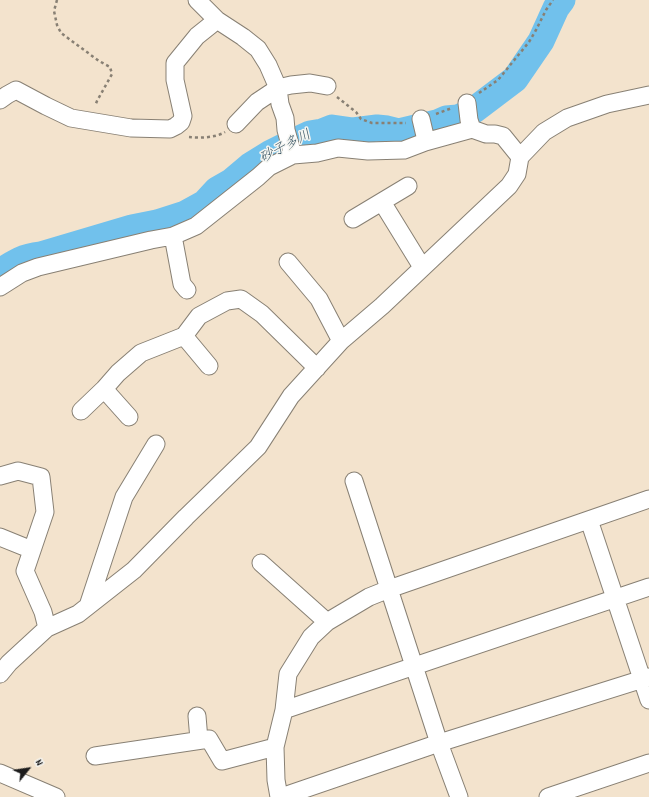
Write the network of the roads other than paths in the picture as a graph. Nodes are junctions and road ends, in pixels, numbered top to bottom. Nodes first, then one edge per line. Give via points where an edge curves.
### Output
1 (197, 0) edge
2 (216, 20) junction
3 (327, 86) road end
4 (278, 88) junction
5 (649, 95) edge
6 (0, 100) edge
7 (466, 103) road end
8 (421, 119) road end
9 (236, 124) dead end
10 (471, 124) junction
11 (425, 139) junction
12 (292, 152) junction
13 (520, 157) junction
14 (408, 186) dead end
15 (382, 202) junction
16 (353, 219) dead end
17 (173, 236) junction
18 (288, 262) dead end
19 (422, 267) junction
20 (0, 287) edge
21 (187, 290) dead end
22 (184, 336) junction
23 (341, 341) junction
24 (209, 366) dead end
25 (317, 368) junction
26 (104, 389) junction
27 (81, 411) dead end
28 (129, 417) dead end
29 (156, 444) dead end
30 (0, 476) edge
31 (354, 481) dead end
32 (649, 500) edge
33 (589, 520) junction
34 (0, 537) edge
35 (32, 550) junction
36 (261, 563) dead end
37 (649, 587) edge
38 (388, 589) junction
39 (615, 598) junction
40 (88, 606) junction
41 (327, 622) junction
42 (47, 628) junction
43 (414, 666) junction
44 (0, 674) edge
45 (646, 678) edge
46 (649, 700) edge
47 (284, 710) junction
48 (197, 716) dead end
49 (199, 740) junction
50 (440, 742) junction
51 (275, 747) junction
52 (95, 756) dead end
53 (649, 763) edge
54 (0, 773) edge
55 (56, 797) edge
56 (280, 797) edge
57 (458, 797) edge
58 (548, 797) edge

1 - 2 street
2 - 4 street via 258,49
2 - 6 street via 197,36 175,63 175,80 183,116 180,122 170,129 131,128 71,118 16,90
3 - 4 street via 310,83
4 - 9 street via 257,102
4 - 12 street
5 - 13 street via 607,104 567,118 544,132
7 - 10 street
8 - 11 street
10 - 11 street
10 - 13 street via 486,134 503,136
11 - 12 street via 404,150 368,151 338,148 317,153
12 - 17 street via 269,167 196,226
13 - 19 street via 517,174 509,186
14 - 15 street
15 - 16 street
15 - 19 street
17 - 20 street via 38,267 22,273
17 - 21 street via 182,284
18 - 23 street via 319,299
19 - 23 street
22 - 24 street
22 - 25 street via 198,316 227,301 241,299 262,314
22 - 26 street via 141,353 118,372
23 - 25 street
25 - 40 street via 291,396 258,446 134,570
26 - 27 street
26 - 28 street
29 - 40 street via 124,497
30 - 35 street via 18,471 41,477 45,512
31 - 38 street
32 - 33 street
33 - 38 street
33 - 39 street
34 - 35 street
35 - 42 street via 25,571
36 - 41 street
37 - 39 street
38 - 41 street via 369,597
38 - 43 street
39 - 43 street
39 - 45 street
40 - 42 street via 78,614
41 - 47 street via 311,637 288,674
42 - 44 street
43 - 47 street
43 - 50 street
45 - 46 street
45 - 50 street
47 - 51 street
48 - 49 street
49 - 51 street via 208,739 222,761
49 - 52 street
50 - 56 street
50 - 57 street
51 - 56 street via 276,780
53 - 58 street
54 - 55 street

